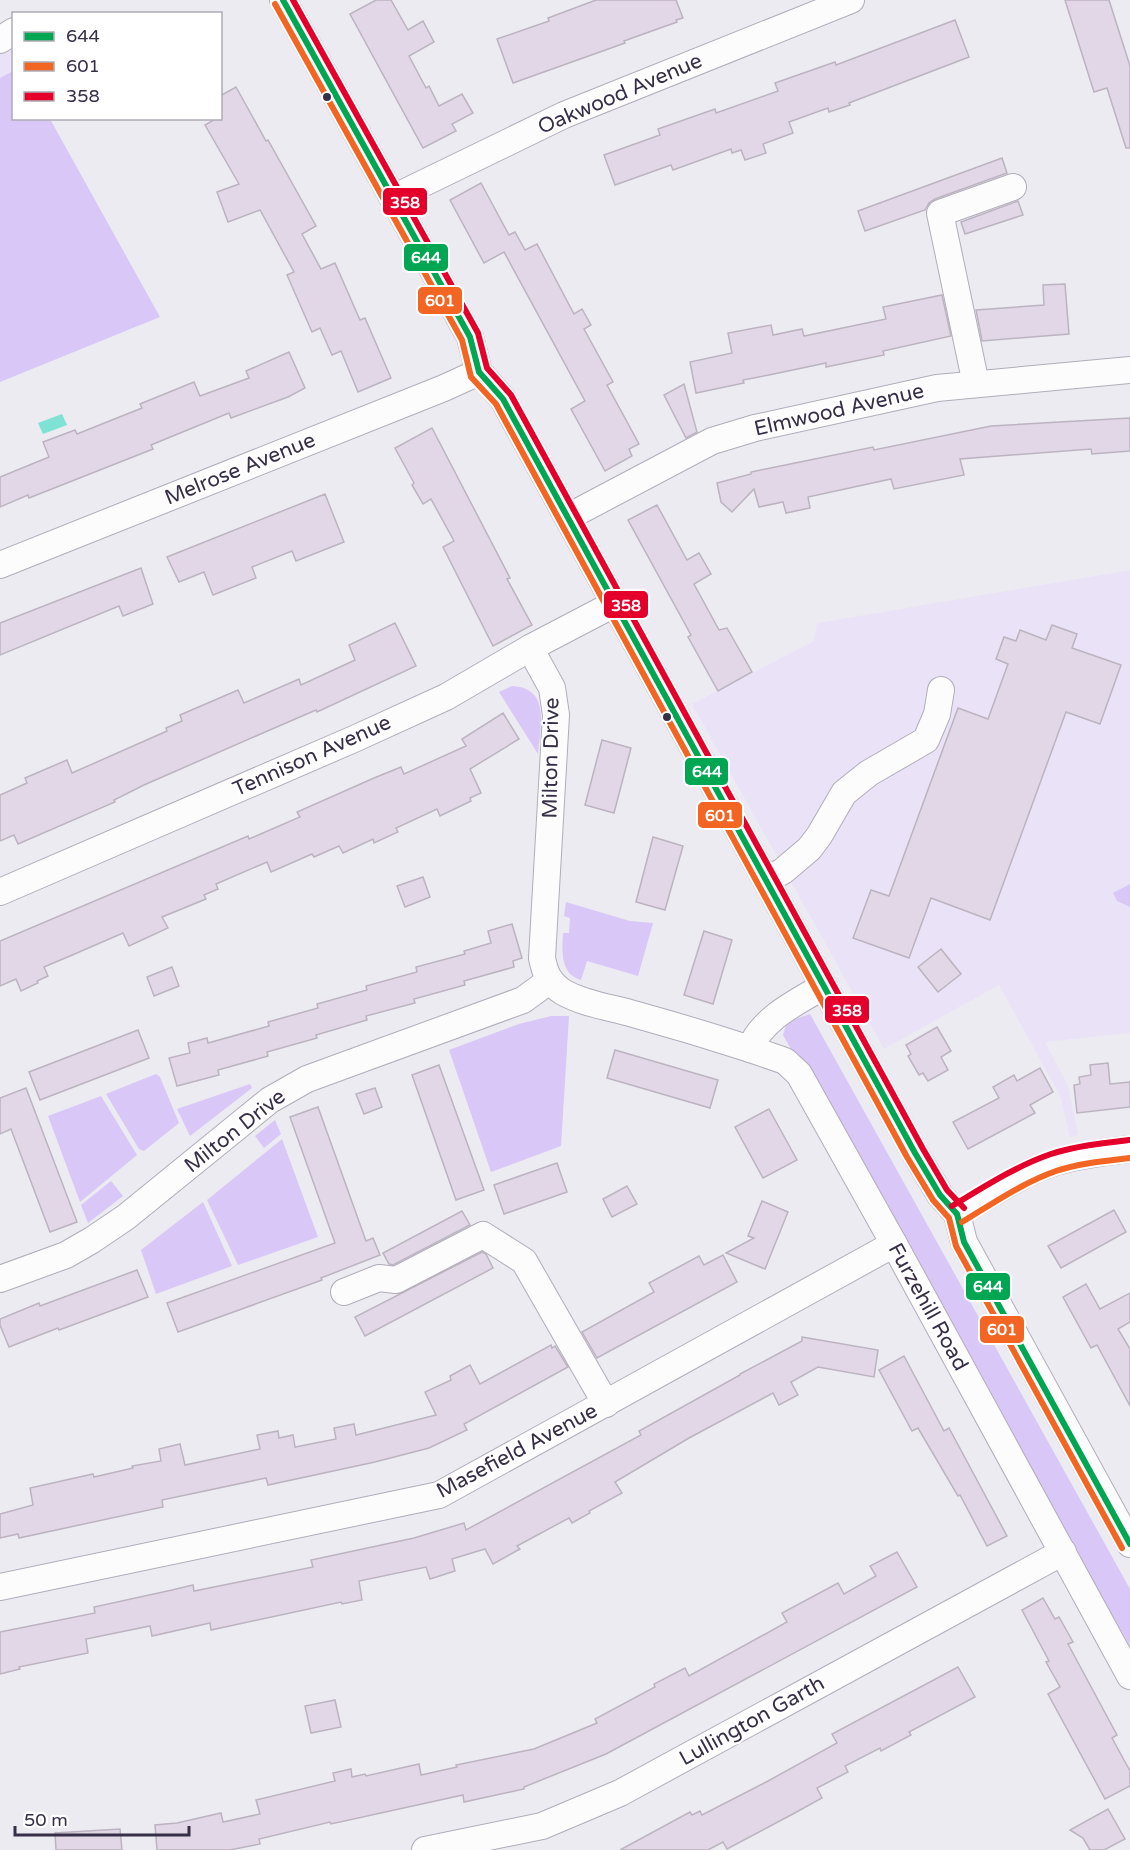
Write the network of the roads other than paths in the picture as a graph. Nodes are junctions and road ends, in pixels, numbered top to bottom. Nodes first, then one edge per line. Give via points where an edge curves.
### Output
1 (283, 0) edge
2 (851, 0) edge
3 (1013, 187) dead end
4 (393, 198) junction
5 (1130, 370) edge
6 (479, 372) junction
7 (976, 384) junction
8 (568, 518) junction
9 (0, 565) edge
10 (615, 603) junction
11 (530, 648) junction
12 (941, 690) dead end
13 (766, 880) junction
14 (0, 892) edge
15 (549, 981) junction
16 (824, 986) junction
17 (750, 1049) junction
18 (1130, 1149) edge
19 (957, 1214) junction
20 (894, 1245) junction
21 (0, 1280) edge
22 (344, 1292) dead end
23 (606, 1404) junction
24 (1130, 1544) edge
25 (1063, 1552) junction
26 (0, 1587) edge
27 (1130, 1677) edge
28 (425, 1850) edge

1 - 4 street
2 - 4 street, Oakwood Avenue via 564,115
3 - 7 street via 940,213
4 - 6 street via 470,337
5 - 7 street, Elmwood Avenue
6 - 8 street via 503,399
6 - 9 street, Melrose Avenue
7 - 8 street, Elmwood Avenue via 926,390 712,441
8 - 10 street
10 - 11 street, Tennison Avenue
10 - 13 street
11 - 14 street, Tennison Avenue via 446,697
11 - 15 street, Milton Drive via 552,688 556,715 542,958
12 - 13 street via 937,714 926,740 869,773 844,793 809,849
13 - 16 street
15 - 17 street via 581,999
15 - 21 street, Milton Drive via 523,1000 307,1079 270,1100 92,1240 66,1255
16 - 17 street via 761,1028
16 - 19 street via 915,1153 940,1195
17 - 20 street, Furzehill Road via 785,1061 799,1074
18 - 19 street via 1054,1163
19 - 24 street via 964,1242
20 - 23 street, Masefield Avenue
20 - 25 street, Furzehill Road
22 - 23 street via 379,1278 396,1280 483,1236 524,1261
23 - 26 street, Masefield Avenue via 439,1495
25 - 27 street, Furzehill Road
25 - 28 street, Lullington Garth via 610,1797 542,1826

